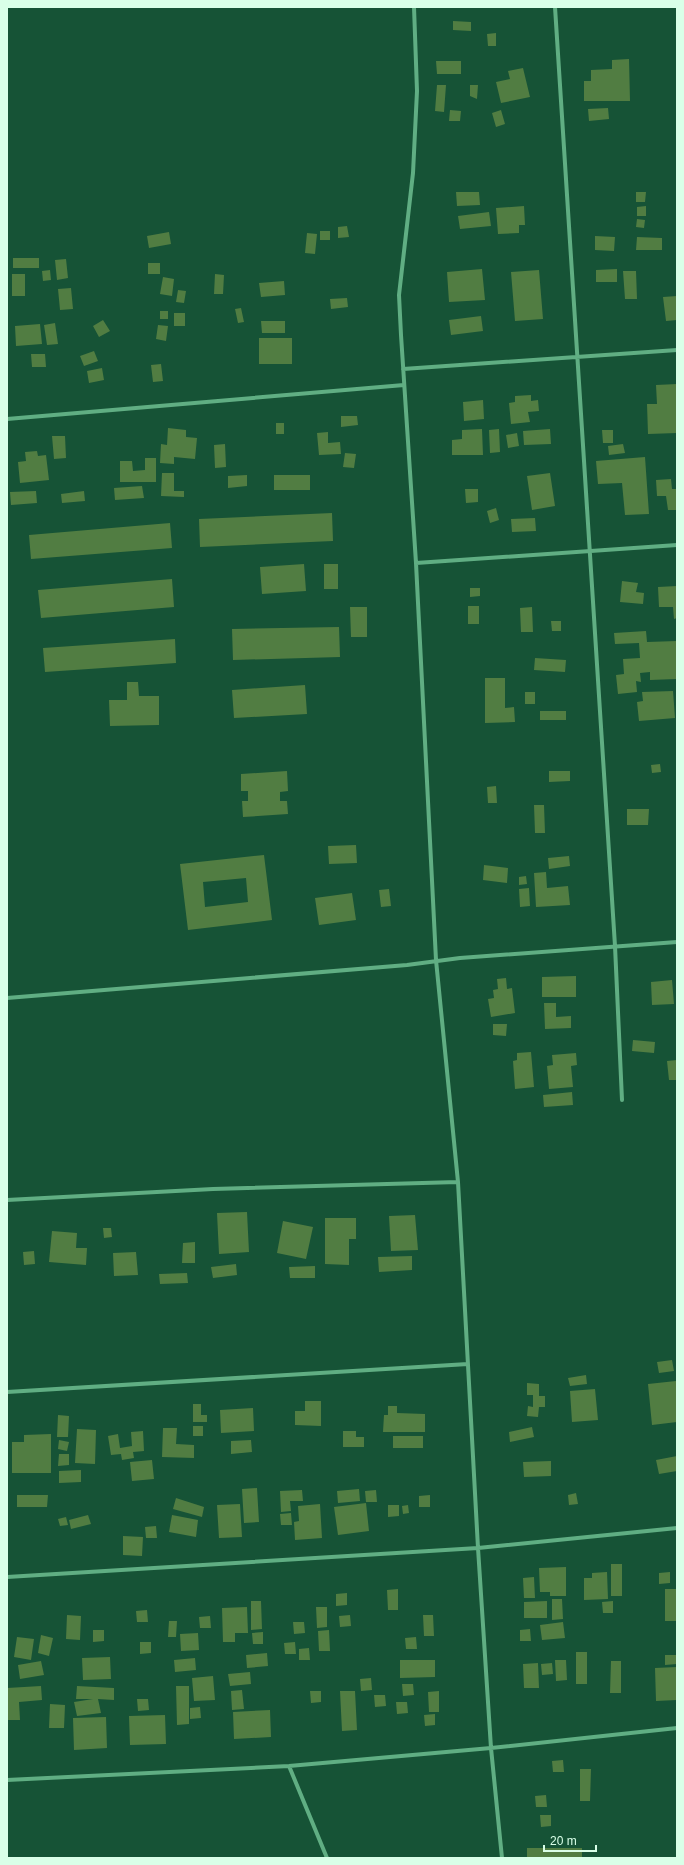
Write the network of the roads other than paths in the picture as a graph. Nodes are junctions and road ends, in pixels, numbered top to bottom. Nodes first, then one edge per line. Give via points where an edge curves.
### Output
1 (414, 7) edge
2 (555, 7) edge
3 (677, 350) edge
4 (578, 357) junction
5 (403, 369) junction
6 (404, 385) junction
7 (7, 419) edge
8 (677, 545) edge
9 (590, 552) junction
10 (416, 563) junction
11 (677, 942) edge
12 (615, 946) junction
13 (436, 960) junction
14 (7, 998) edge
15 (622, 1100) dead end
16 (458, 1182) junction
17 (7, 1200) edge
18 (468, 1364) junction
19 (7, 1392) edge
20 (677, 1528) edge
21 (478, 1548) junction
22 (7, 1577) edge
23 (677, 1728) edge
24 (491, 1748) junction
25 (289, 1766) junction
26 (7, 1780) edge
27 (327, 1858) edge
28 (502, 1858) edge

1 - 5 street via 417,91 413,173 399,295
2 - 4 street
3 - 4 street
4 - 5 street
4 - 9 street
5 - 6 street
6 - 7 street
6 - 10 street
8 - 9 street
9 - 10 street
9 - 12 street
10 - 13 street
11 - 12 street
12 - 13 street
12 - 15 street
13 - 14 street via 407,965
13 - 16 street
16 - 17 street via 213,1189
16 - 18 street
18 - 19 street
18 - 21 street
20 - 21 street
21 - 22 street
21 - 24 street
23 - 24 street
24 - 25 street
24 - 28 street
25 - 26 street
25 - 27 street

